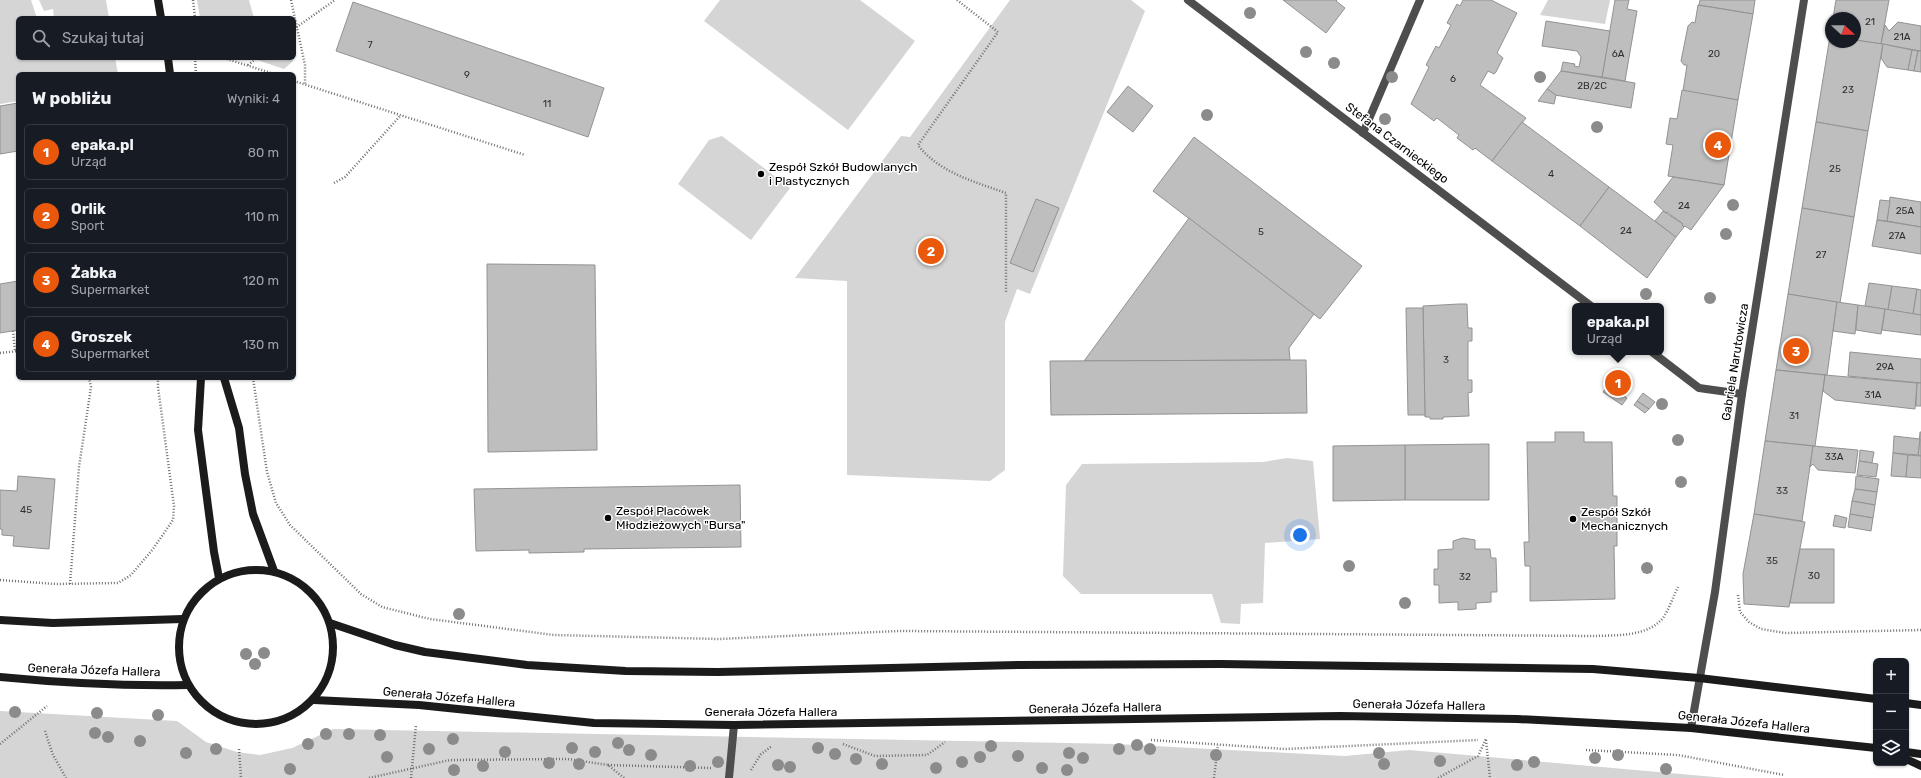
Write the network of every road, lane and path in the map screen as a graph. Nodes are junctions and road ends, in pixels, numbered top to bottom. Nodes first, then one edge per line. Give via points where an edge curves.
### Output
1 (158, 0) edge
2 (193, 0) edge
3 (291, 0) edge
4 (335, 0) edge
5 (957, 0) edge
6 (1188, 0) edge
7 (1420, 0) edge
8 (1804, 0) edge
9 (161, 16) edge
10 (195, 16) edge
11 (293, 16) edge
12 (296, 27) edge
13 (296, 32) edge
14 (168, 60) edge
15 (195, 60) edge
16 (231, 60) edge
17 (254, 60) edge
18 (247, 65) junction
19 (170, 72) edge
20 (196, 72) edge
21 (268, 72) edge
22 (296, 82) edge
23 (305, 84) junction
24 (401, 115) junction
25 (1363, 133) junction
26 (525, 155) dead end
27 (334, 183) dead end
28 (1006, 293) dead end
29 (1587, 303) edge
30 (13, 330) dead end
31 (16, 346) edge
32 (16, 351) edge
33 (0, 353) edge
34 (1656, 355) edge
35 (90, 380) edge
36 (158, 380) edge
37 (201, 380) edge
38 (225, 380) edge
39 (253, 380) edge
40 (1742, 394) junction
41 (274, 571) junction
42 (219, 578) junction
43 (0, 580) edge
44 (70, 584) junction
45 (1678, 587) dead end
46 (1738, 595) dead end
47 (183, 619) junction
48 (0, 620) edge
49 (330, 623) junction
50 (1921, 630) edge
51 (0, 677) edge
52 (1699, 678) junction
53 (187, 685) junction
54 (1873, 699) edge
55 (314, 700) junction
56 (1909, 703) edge
57 (1921, 705) edge
58 (47, 706) dead end
59 (416, 725) dead end
60 (734, 725) junction
61 (1691, 728) junction
62 (45, 732) dead end
63 (949, 739) dead end
64 (1486, 739) junction
65 (1144, 740) dead end
66 (840, 743) dead end
67 (0, 744) edge
68 (777, 744) dead end
69 (1218, 745) junction
70 (1873, 748) edge
71 (239, 749) dead end
72 (1586, 750) dead end
73 (1909, 752) edge
74 (1921, 754) edge
75 (1909, 760) edge
76 (608, 765) junction
77 (1921, 766) edge
78 (412, 768) junction
79 (731, 769) junction
80 (750, 772) dead end
81 (65, 777) edge
82 (1784, 777) edge
83 (69, 778) edge
84 (241, 778) edge
85 (369, 778) edge
86 (411, 778) edge
87 (624, 778) edge
88 (729, 778) edge
89 (1214, 778) edge
90 (1438, 778) edge
91 (1490, 778) edge

1 - 9 main road
2 - 10 path
3 - 11 path
4 - 12 path
5 - 28 path via 998,32 918,145 926,156 940,166 1006,193
6 - 25 street, Stefana Czarnieckiego
7 - 25 street
8 - 40 street, Gabriela Narutowicza
13 - 23 path via 305,65
14 - 19 main road
15 - 20 path
16 - 18 path
17 - 18 path
18 - 21 path
22 - 23 path
23 - 24 path
24 - 26 path
24 - 27 path via 345,177
25 - 29 street, Stefana Czarnieckiego
30 - 31 path
32 - 33 path
34 - 40 street via 1698,388
35 - 44 path via 79,468
36 - 44 path via 174,506 173,520 153,549 131,574 118,583
37 - 42 main road via 198,430
38 - 41 main road via 239,428 254,514
39 - 45 path via 267,472 276,503 290,525 361,594 382,607 430,620 554,635 720,639 899,631 1595,636 1641,632 1655,625 1662,618
40 - 52 street, Gabriela Narutowicza via 1715,592
41 - 42 main road via 255,569
41 - 49 main road via 293,578 309,590 322,605
42 - 47 main road via 204,589
43 - 44 path
46 - 50 path via 1740,612 1749,622 1761,629 1785,633
47 - 48 main road via 53,623
47 - 53 main road via 178,641 180,664
49 - 52 main road via 395,645 426,652 528,665 626,671 718,672 1018,665 1221,664 1593,669
49 - 55 main road via 334,650 328,677
51 - 53 main road, Generała Józefa Hallera via 49,682
52 - 54 main road
52 - 61 street, Gabriela Narutowicza
53 - 55 main road via 207,708 232,722 247,724 262,725 290,718
55 - 60 main road, Generała Józefa Hallera via 419,705 594,723
56 - 57 main road
58 - 67 path
59 - 78 path
60 - 61 main road, Generała Józefa Hallera via 1340,716 1531,719
60 - 79 street
61 - 70 main road, Generała Józefa Hallera
62 - 81 path via 53,755
63 - 66 path via 927,755 875,756
64 - 69 path via 1306,748
64 - 90 path via 1478,756
64 - 91 path
65 - 69 path
68 - 80 path via 770,746 761,754
69 - 89 path
71 - 84 path
72 - 82 path via 1678,755
73 - 74 main road
75 - 77 main road
76 - 78 path via 568,759 450,760
76 - 79 path
76 - 87 path
78 - 85 path
78 - 86 path
79 - 88 street
81 - 83 path

